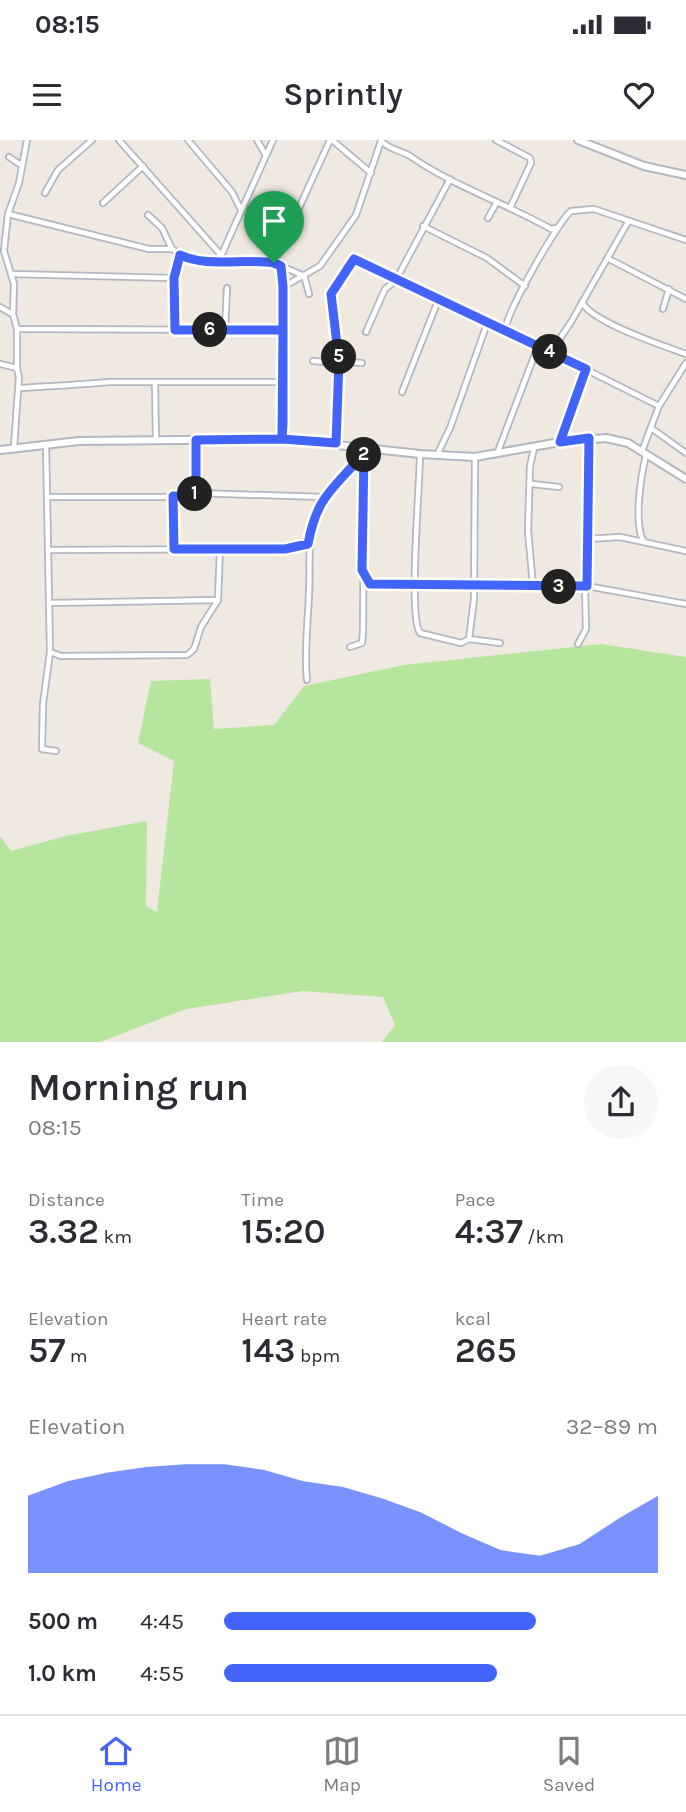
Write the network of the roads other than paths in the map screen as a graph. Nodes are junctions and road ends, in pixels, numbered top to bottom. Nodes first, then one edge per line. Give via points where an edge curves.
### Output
1 (27, 140) edge
2 (92, 140) edge
3 (119, 140) edge
4 (188, 140) edge
5 (257, 140) edge
6 (273, 140) edge
7 (331, 140) edge
8 (496, 140) edge
9 (578, 140) edge
10 (381, 141) edge
11 (339, 147) junction
12 (388, 148) junction
13 (266, 151) junction
14 (380, 151) junction
15 (325, 153) junction
16 (9, 157) dead end
17 (22, 165) junction
18 (143, 166) junction
19 (371, 174) junction
20 (686, 175) edge
21 (450, 179) junction
22 (45, 193) dead end
23 (497, 202) junction
24 (103, 203) dead end
25 (510, 208) junction
26 (242, 211) junction
27 (9, 214) junction
28 (148, 215) dead end
29 (488, 218) dead end
30 (628, 222) junction
31 (423, 226) junction
32 (557, 228) junction
33 (551, 229) junction
34 (552, 235) junction
35 (686, 240) edge
36 (172, 250) junction
37 (2, 251) edge
38 (180, 255) junction
39 (222, 258) junction
40 (609, 259) junction
41 (274, 263) junction
42 (281, 266) junction
43 (11, 274) junction
44 (303, 275) junction
45 (174, 278) junction
46 (399, 278) junction
47 (525, 286) junction
48 (283, 287) junction
49 (227, 288) dead end
50 (669, 289) junction
51 (309, 294) dead end
52 (439, 298) junction
53 (686, 299) edge
54 (582, 301) junction
55 (0, 307) edge
56 (585, 309) junction
57 (663, 309) dead end
58 (578, 311) junction
59 (13, 314) junction
60 (488, 321) junction
61 (505, 322) junction
62 (497, 325) junction
63 (17, 329) junction
64 (175, 330) junction
65 (225, 330) junction
66 (283, 330) junction
67 (506, 330) junction
68 (366, 332) dead end
69 (537, 346) junction
70 (551, 352) junction
71 (686, 354) edge
72 (313, 361) dead end
73 (339, 362) junction
74 (362, 363) dead end
75 (686, 363) edge
76 (0, 364) edge
77 (17, 368) junction
78 (586, 369) junction
79 (283, 382) junction
80 (155, 385) junction
81 (20, 388) junction
82 (402, 392) dead end
83 (659, 406) junction
84 (651, 428) junction
85 (589, 438) junction
86 (282, 439) junction
87 (196, 440) junction
88 (156, 441) junction
89 (560, 442) junction
90 (46, 443) junction
91 (336, 443) junction
92 (14, 447) junction
93 (534, 448) junction
94 (364, 450) junction
95 (0, 451) edge
96 (644, 452) junction
97 (686, 453) edge
98 (420, 454) junction
99 (437, 455) junction
100 (496, 455) junction
101 (475, 457) junction
102 (686, 479) edge
103 (532, 484) junction
104 (559, 488) dead end
105 (196, 493) junction
106 (173, 496) junction
107 (47, 497) junction
108 (323, 497) junction
109 (587, 539) junction
110 (645, 543) junction
111 (308, 544) junction
112 (220, 548) junction
113 (174, 549) junction
114 (48, 550) junction
115 (686, 551) edge
116 (363, 577) junction
117 (416, 583) junction
118 (474, 585) junction
119 (533, 586) junction
120 (586, 586) junction
121 (218, 600) junction
122 (50, 603) junction
123 (686, 604) edge
124 (469, 639) junction
125 (500, 643) dead end
126 (578, 644) dead end
127 (350, 647) dead end
128 (50, 652) junction
129 (307, 680) dead end
130 (56, 751) dead end

1 - 17 street
2 - 22 street via 58,170
3 - 18 street
4 - 26 street via 232,192
5 - 13 street
6 - 13 street
7 - 11 street
7 - 15 street
8 - 25 street via 530,158
9 - 20 street via 644,166
10 - 12 street
10 - 14 street
11 - 15 street
11 - 19 street
12 - 14 street
12 - 21 street
13 - 26 street
14 - 19 street
15 - 41 street
16 - 17 street
17 - 27 street
18 - 24 street
18 - 39 street
19 - 44 street via 356,215 320,266
21 - 23 street
21 - 31 street
23 - 25 street
23 - 29 street
25 - 33 street
26 - 39 street
27 - 36 street via 149,249
27 - 37 street
28 - 36 street via 162,228
30 - 32 street via 585,208 571,211
30 - 35 street
30 - 40 street
31 - 46 street
31 - 47 street via 496,263
32 - 33 street
32 - 34 street
33 - 34 street
34 - 47 street
36 - 38 street
37 - 43 street
38 - 39 street via 205,262
38 - 45 street
39 - 41 street
40 - 50 street
40 - 54 street
41 - 42 street
42 - 44 street
42 - 48 street
43 - 45 street
43 - 59 street
44 - 48 street
44 - 51 street
45 - 64 street
46 - 52 street
46 - 68 street via 386,289
46 - 73 street via 354,259 331,299
47 - 61 street
48 - 66 street
49 - 65 street
50 - 53 street
50 - 57 street
52 - 60 street
52 - 82 street
54 - 56 street
54 - 58 street
55 - 59 street
56 - 58 street
56 - 71 street
58 - 70 street
59 - 63 street
60 - 62 street
60 - 99 street
61 - 62 street
61 - 67 street
62 - 67 street
63 - 64 street
63 - 77 street
64 - 65 street
65 - 66 street
66 - 79 street
67 - 69 street
69 - 70 street
69 - 100 street
70 - 78 street
72 - 73 street
73 - 74 street
73 - 91 street
75 - 83 street
76 - 77 street
77 - 81 street
78 - 83 street
78 - 89 street
79 - 80 street
79 - 86 street
80 - 81 street via 73,383
80 - 88 street
81 - 92 street
83 - 84 street
84 - 96 street
84 - 97 street
85 - 89 street
85 - 96 street via 619,440
85 - 109 street
86 - 87 street
86 - 91 street
87 - 88 street
87 - 105 street
88 - 90 street
89 - 93 street
90 - 92 street
90 - 107 street
91 - 94 street
92 - 95 street
93 - 100 street
93 - 103 street
94 - 98 street
94 - 108 street
94 - 116 street
96 - 102 street
96 - 110 street via 639,532
98 - 99 street
98 - 117 street
99 - 101 street
100 - 101 street
101 - 118 street
103 - 104 street
103 - 119 street via 528,531
105 - 106 street
105 - 108 street
106 - 107 street
106 - 113 street
107 - 114 street
108 - 111 street
109 - 110 street via 610,536
109 - 120 street
110 - 115 street
111 - 112 street via 285,549
111 - 129 street
112 - 113 street
112 - 121 street
113 - 114 street
114 - 122 street
116 - 117 street via 373,585
116 - 127 street via 362,643
117 - 118 street
117 - 124 street via 420,633 461,643
118 - 119 street
118 - 124 street
119 - 120 street
120 - 123 street
120 - 126 street via 586,629
121 - 122 street
121 - 128 street via 187,656 61,656
122 - 128 street
124 - 125 street
128 - 130 street via 42,749

